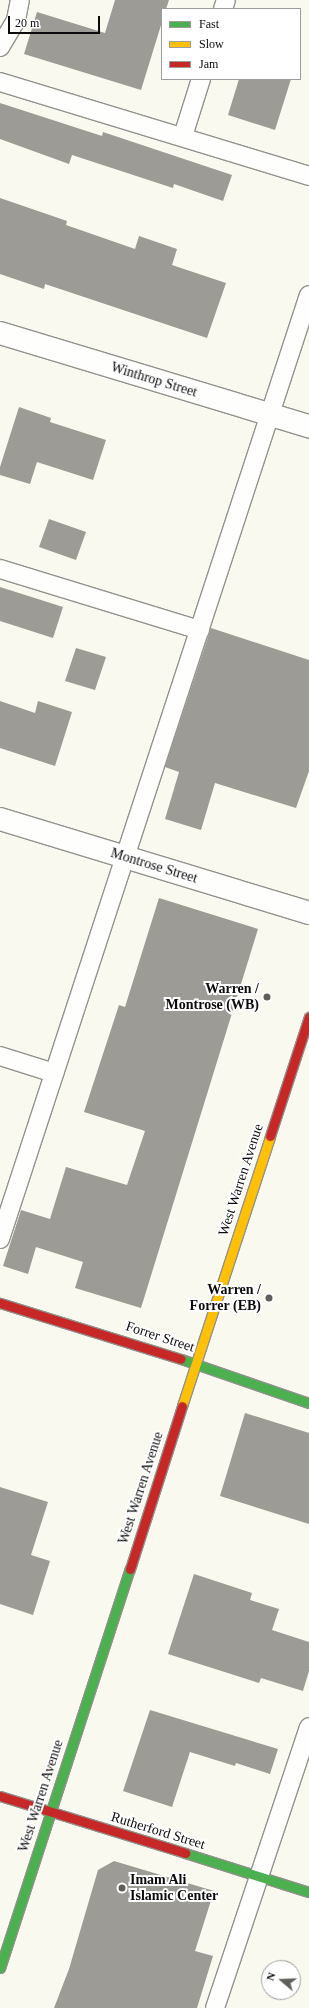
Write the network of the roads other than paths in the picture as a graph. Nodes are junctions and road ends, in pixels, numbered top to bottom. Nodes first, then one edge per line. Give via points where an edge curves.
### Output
1 (20, 0) edge
2 (0, 47) edge
3 (201, 80) edge
4 (0, 82) edge
5 (183, 136) junction
6 (309, 176) edge
7 (309, 295) edge
8 (0, 333) edge
9 (270, 415) junction
10 (309, 426) edge
11 (0, 569) edge
12 (200, 630) junction
13 (0, 819) edge
14 (125, 857) junction
15 (309, 913) edge
16 (309, 1017) edge
17 (0, 1056) edge
18 (54, 1073) junction
19 (0, 1239) edge
20 (0, 1303) edge
21 (196, 1363) junction
22 (309, 1403) edge
23 (309, 1727) edge
24 (0, 1796) edge
25 (50, 1812) junction
26 (259, 1876) junction
27 (309, 1892) edge
28 (0, 1968) edge
29 (215, 2008) edge

1 - 2 lane via 16,20
3 - 5 lane
4 - 5 lane
5 - 6 lane
7 - 9 lane
8 - 9 street, Winthrop Street
9 - 10 street, Winthrop Street
9 - 12 lane
11 - 12 lane
12 - 14 lane
13 - 14 street, Montrose Street
14 - 15 street, Montrose Street
14 - 18 lane
16 - 21 main road, West Warren Avenue
17 - 18 lane
18 - 19 lane
20 - 21 main road, Forrer Street
21 - 22 main road, Forrer Street via 251,1385
21 - 25 main road, West Warren Avenue
23 - 26 lane
24 - 25 main road, Rutherford Street
25 - 26 main road, Rutherford Street
25 - 28 main road, West Warren Avenue
26 - 27 main road, Rutherford Street
26 - 29 lane

